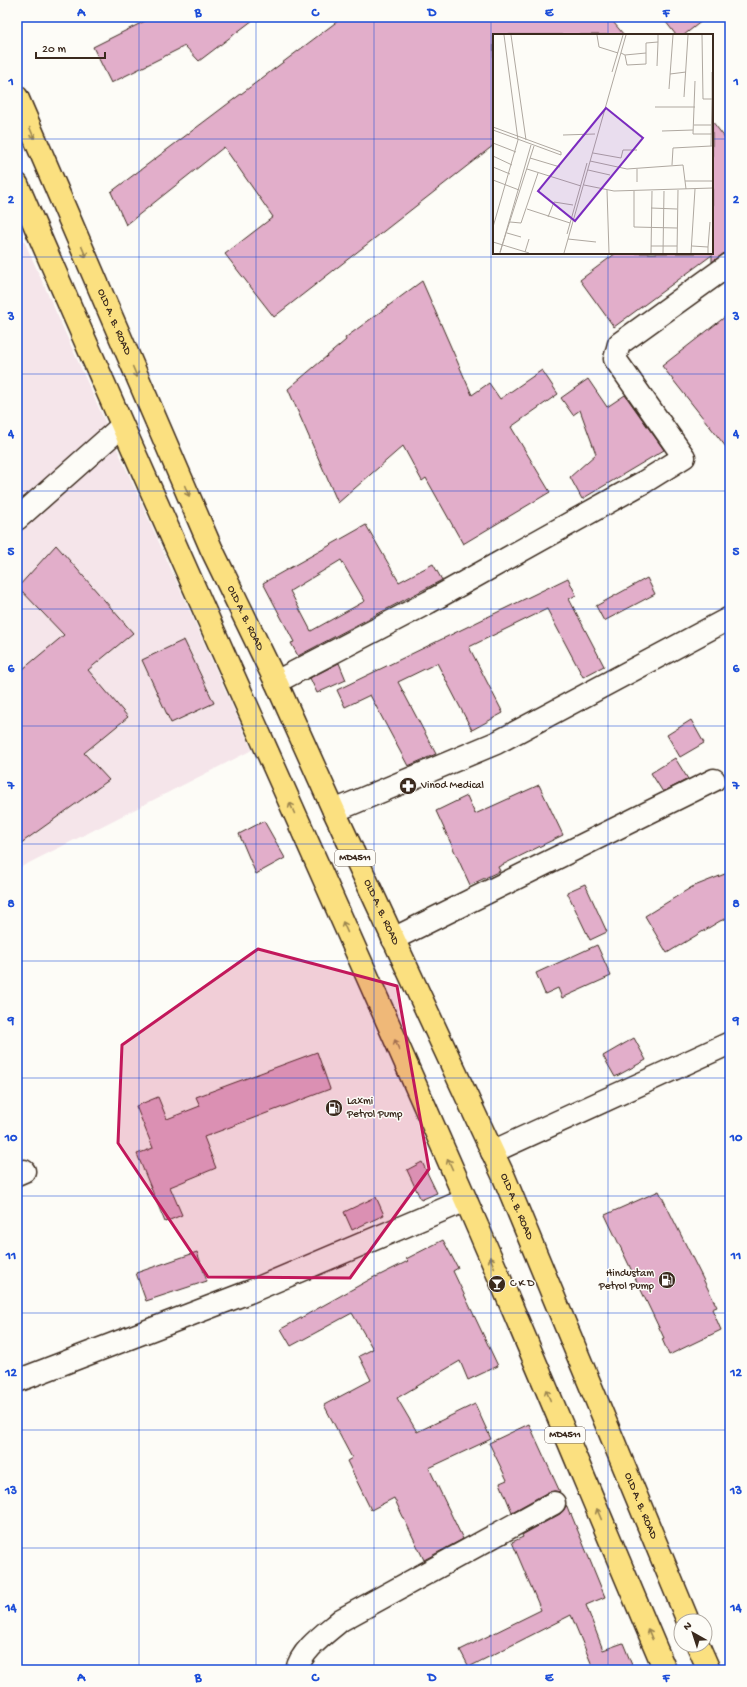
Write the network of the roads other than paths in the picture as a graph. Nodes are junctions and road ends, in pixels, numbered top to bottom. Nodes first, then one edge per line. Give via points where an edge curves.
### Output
1 (17, 97) edge
2 (17, 184) edge
3 (730, 264) edge
4 (122, 426) junction
5 (17, 519) edge
6 (730, 618) edge
7 (276, 682) junction
8 (714, 780) dead end
9 (334, 811) junction
10 (393, 939) junction
11 (730, 1043) edge
12 (492, 1152) junction
13 (466, 1200) junction
14 (17, 1381) edge
15 (554, 1503) dead end
16 (685, 1613) edge
17 (702, 1653) edge
18 (297, 1670) edge
19 (665, 1670) edge
20 (709, 1670) edge

1 -> 7 main road, OLD A. B. ROAD / MD4511 via 211,548
2 - 4 main road, MD4511
3 - 7 street via 619,344 615,359 684,457 429,602
4 - 5 street
13 -> 4 main road, MD4511
6 - 9 street via 496,743
7 - 9 main road, OLD A. B. ROAD / MD4511
8 - 10 street
9 - 10 main road, OLD A. B. ROAD / MD4511
10 - 12 main road, OLD A. B. ROAD / MD4511
11 - 12 street
12 - 16 main road, OLD A. B. ROAD / MD4511
13 - 14 street via 249,1292
19 -> 13 main road, MD4511
15 - 18 street via 341,1620 312,1644
17 - 20 main road

